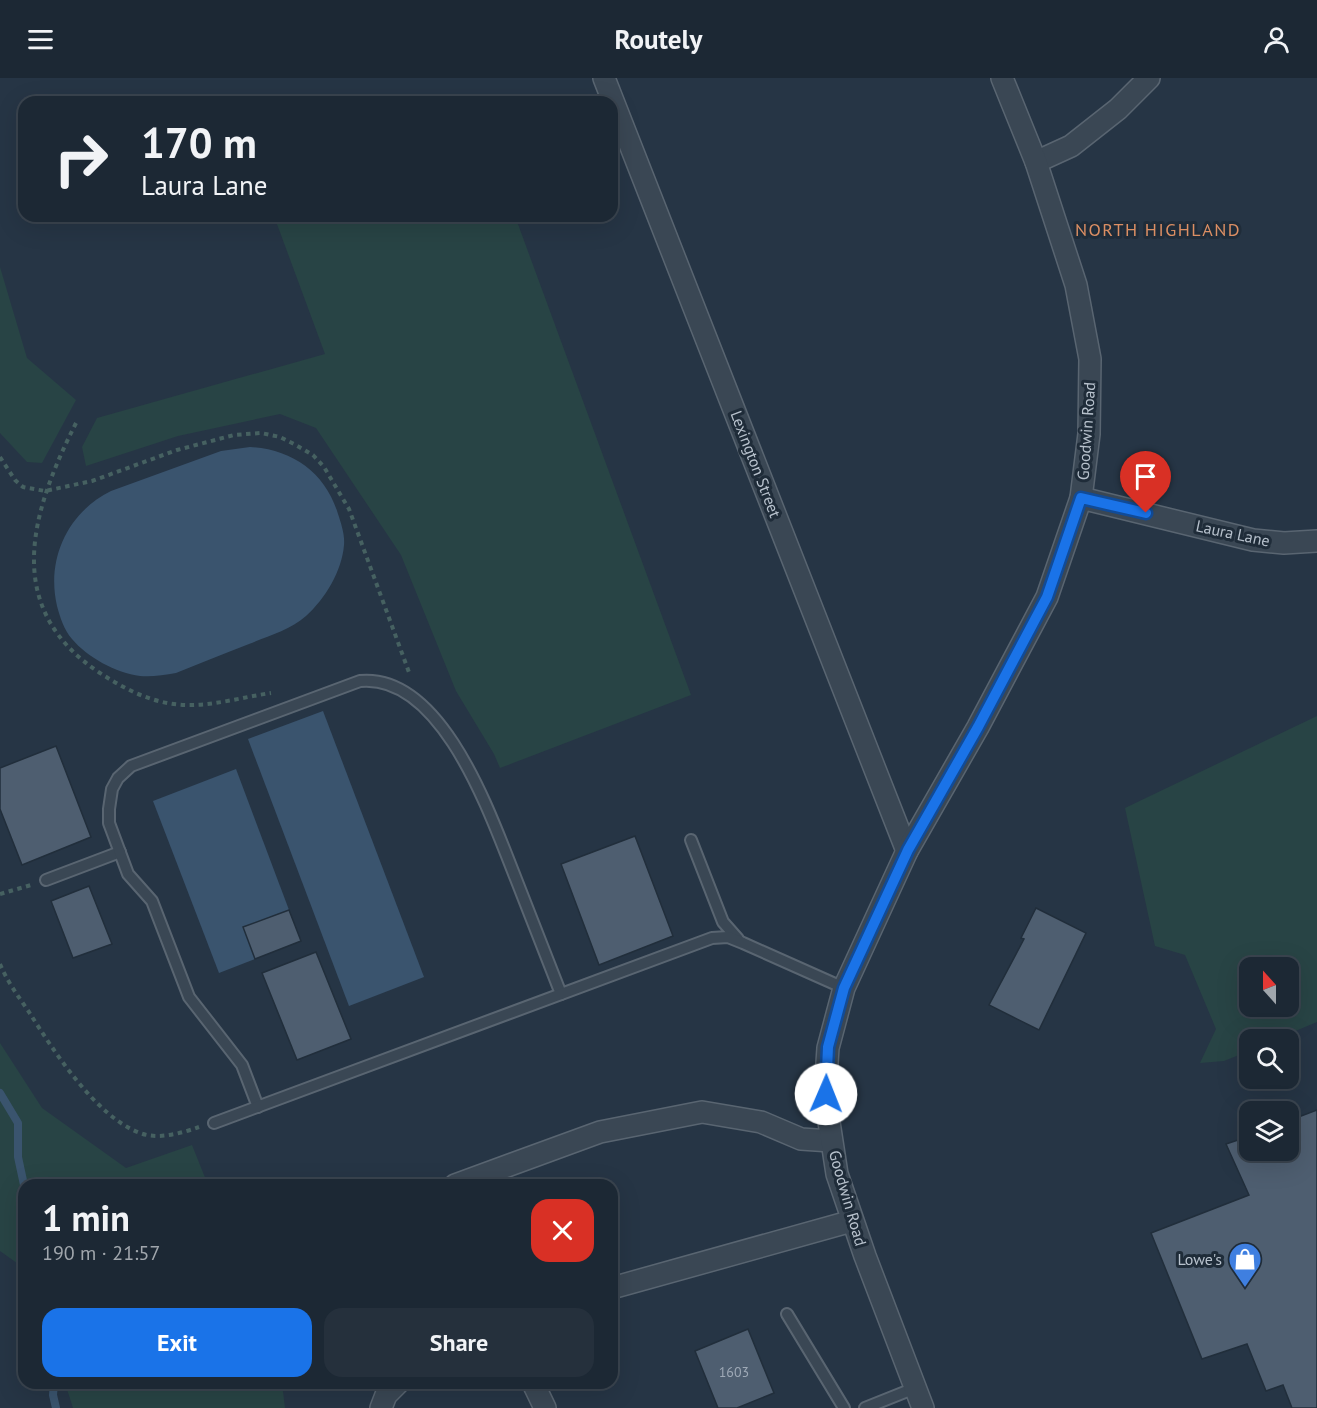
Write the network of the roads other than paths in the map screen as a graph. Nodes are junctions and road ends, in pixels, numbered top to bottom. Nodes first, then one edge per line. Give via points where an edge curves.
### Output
1 (604, 78) edge
2 (1002, 78) edge
3 (1149, 78) edge
4 (611, 96) edge
5 (618, 114) edge
6 (1036, 162) junction
7 (1081, 498) junction
8 (1317, 542) edge
9 (691, 840) dead end
10 (908, 850) junction
11 (120, 852) junction
12 (46, 880) road end
13 (743, 943) junction
14 (844, 988) junction
15 (561, 994) junction
16 (258, 1107) junction
17 (214, 1123) road end
18 (831, 1141) junction
19 (471, 1179) edge
20 (852, 1221) junction
21 (618, 1286) edge
22 (787, 1314) dead end
23 (392, 1389) edge
24 (536, 1389) edge
25 (919, 1398) edge
26 (381, 1408) edge
27 (545, 1408) edge
28 (844, 1408) edge
29 (865, 1408) edge

1 - 4 street, Lexington Street
2 - 6 street, Goodwin Road
3 - 6 street via 1071,146
5 - 10 street, Lexington Street
6 - 7 street, Goodwin Road via 1076,285 1090,359 1089,434
7 - 8 street, Laura Lane via 1253,540
7 - 10 street, Goodwin Road via 1047,597
9 - 13 lane via 723,922
10 - 14 street, Goodwin Road
11 - 12 lane
11 - 15 lane via 109,824 109,809 112,789 131,766 360,681 376,679 395,685 420,702 439,723 469,770
11 - 16 lane via 128,874 152,901 189,997 242,1065
13 - 14 lane
13 - 15 lane via 728,938 706,940
14 - 18 street, Goodwin Road via 828,1047 826,1109
15 - 16 lane
16 - 17 lane
18 - 19 street via 801,1139 761,1122 702,1112 600,1132
18 - 20 street, Goodwin Road
20 - 21 street
20 - 25 street, Goodwin Road
22 - 28 lane
23 - 26 street
24 - 27 street
25 - 29 lane

